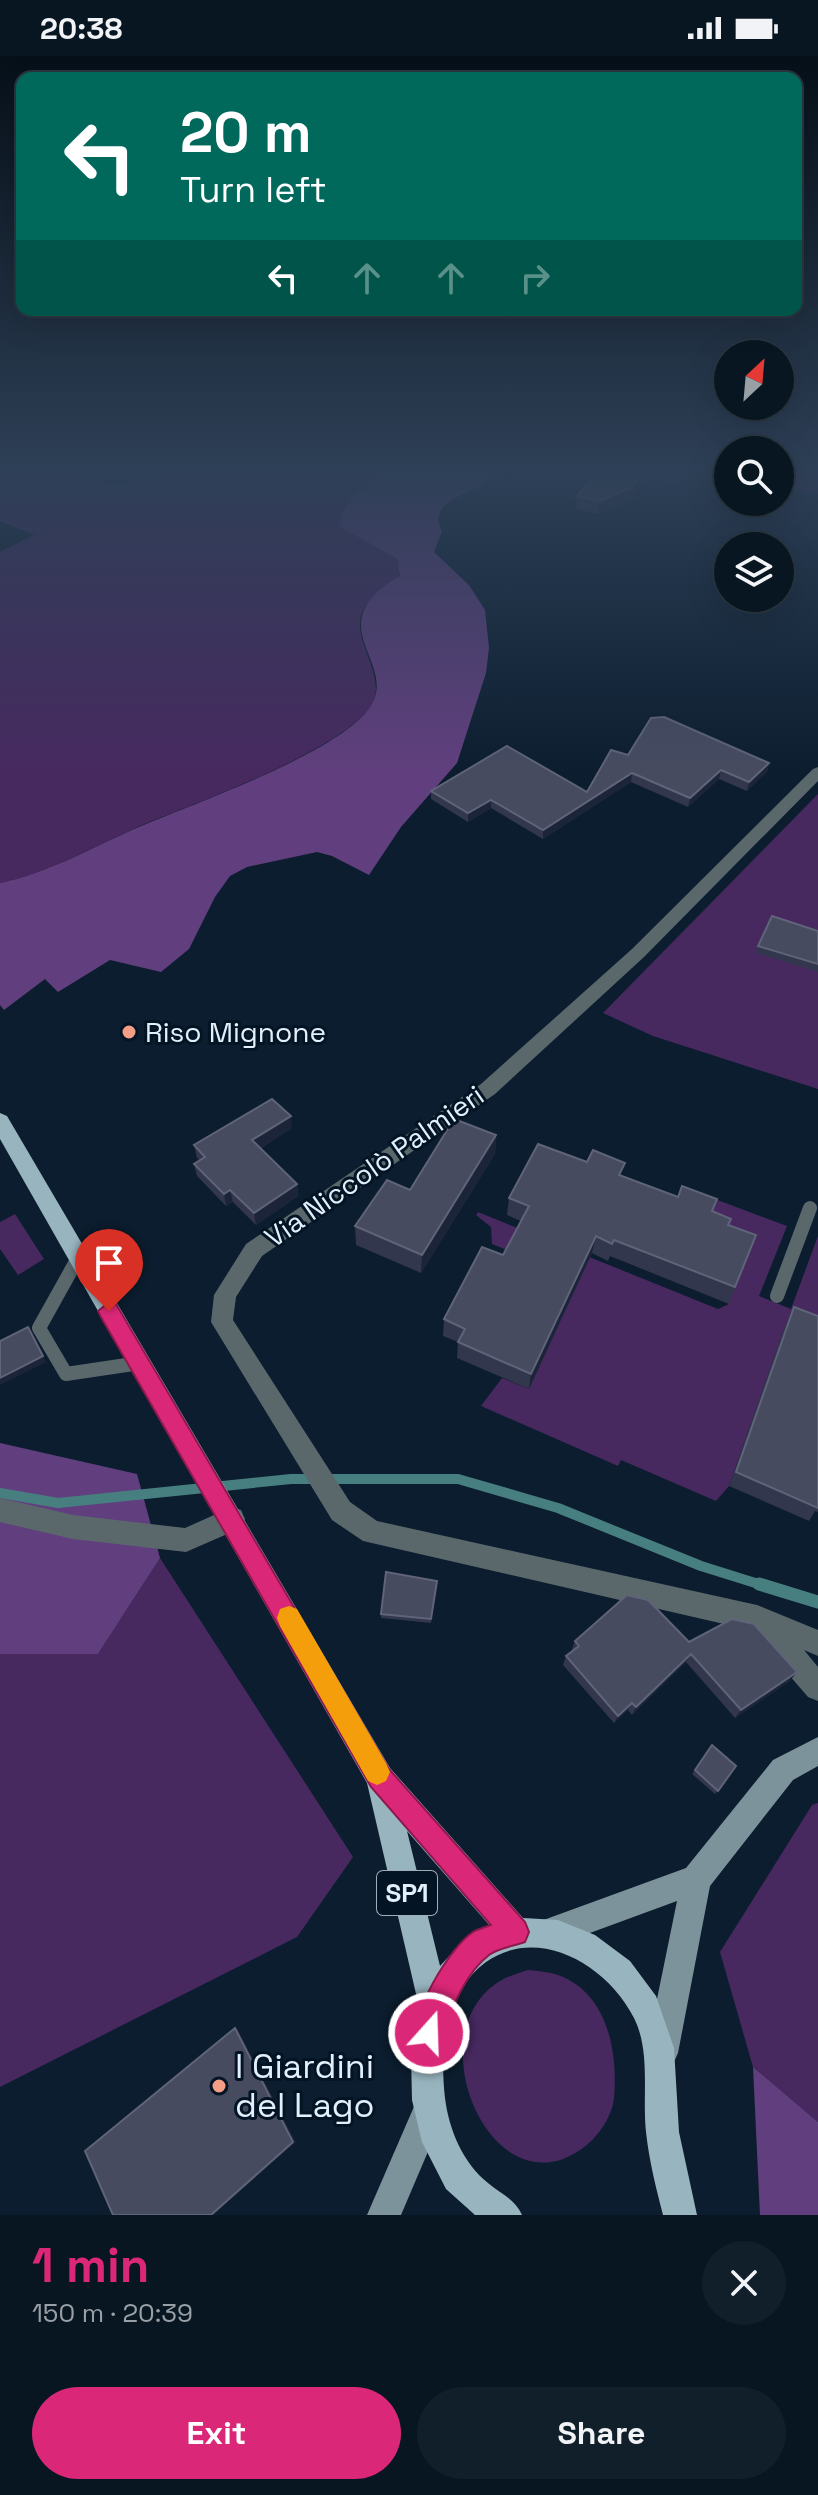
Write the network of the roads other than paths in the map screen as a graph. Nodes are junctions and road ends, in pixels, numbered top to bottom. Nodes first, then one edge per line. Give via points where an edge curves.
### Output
1 (818, 772) edge
2 (0, 1121) edge
3 (810, 1208) dead end
4 (78, 1258) junction
5 (777, 1296) dead end
6 (140, 1363) junction
7 (0, 1510) edge
8 (230, 1515) junction
9 (757, 1618) junction
10 (818, 1643) edge
11 (818, 1687) edge
12 (818, 1751) edge
13 (380, 1778) junction
14 (696, 1879) junction
15 (515, 1932) junction
16 (549, 1933) junction
17 (435, 2009) junction
18 (661, 2057) junction
19 (431, 2107) junction
20 (384, 2215) edge
21 (505, 2215) edge
22 (680, 2215) edge

1 - 9 street, Via Niccolò Palmieri via 638,953 488,1089 254,1250 225,1295 222,1322 341,1511 372,1532
2 - 4 main road, SP1
3 - 5 lane
4 - 6 main road, SP1
4 - 6 lane via 39,1328 66,1374
6 - 8 main road, SP1
7 - 8 street via 73,1527 186,1540
8 - 13 main road, SP1
9 - 10 street, Via Niccolò Palmieri
9 - 11 street
12 - 14 street via 783,1770
13 - 15 main road, SP1
13 - 17 main road, SP1
14 - 16 street
14 - 18 street
15 - 16 main road, SP1
15 - 17 main road, SP1 via 483,1942 455,1973
16 - 18 main road, SP1 via 574,1939 626,1981 644,2005
17 - 19 main road, SP1 via 426,2064
18 - 22 main road, SP1 via 661,2123
19 - 20 street
19 - 21 main road, SP1 via 458,2177

